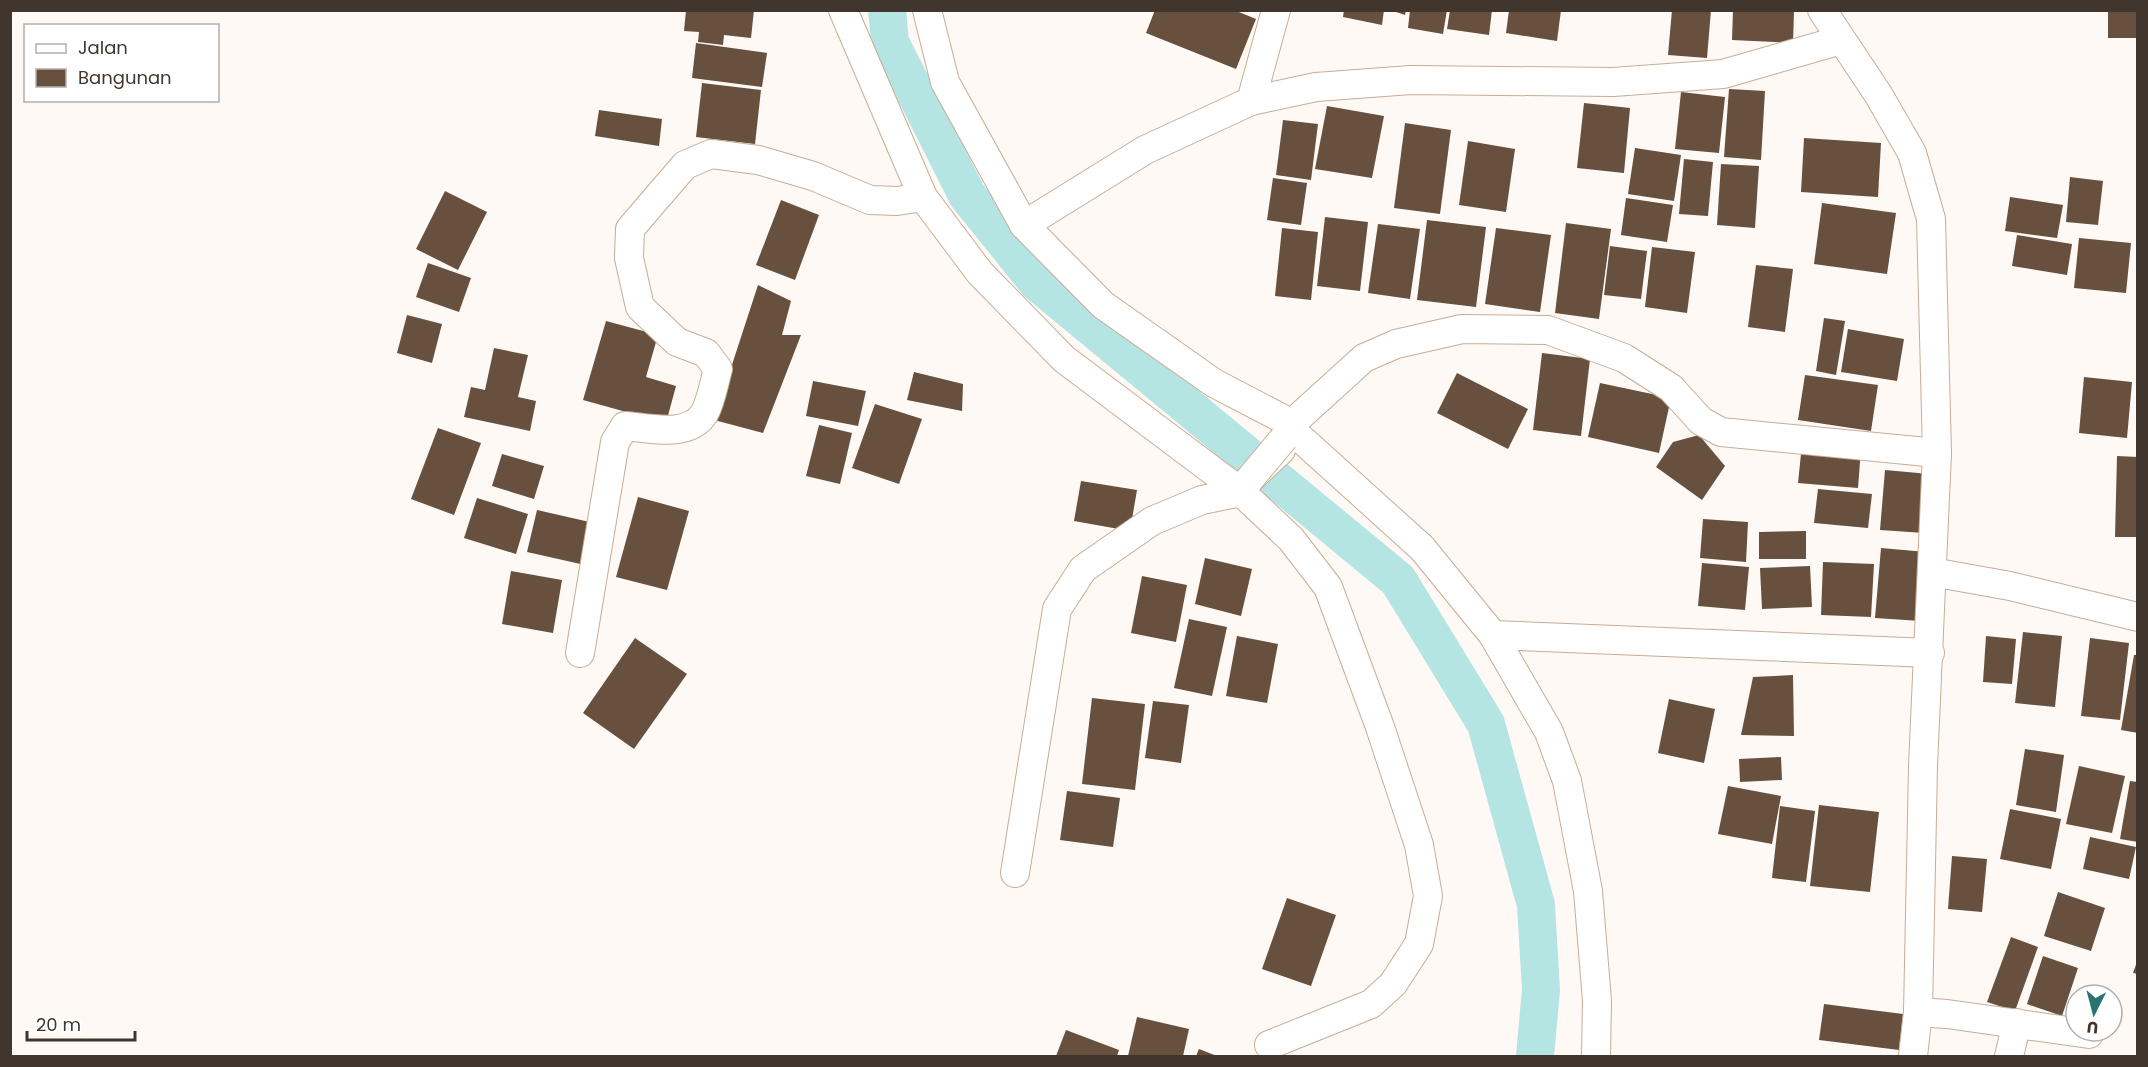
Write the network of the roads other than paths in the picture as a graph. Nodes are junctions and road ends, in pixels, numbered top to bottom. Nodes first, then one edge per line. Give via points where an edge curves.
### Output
1 (843, 10) edge
2 (927, 10) edge
3 (1275, 10) edge
4 (1822, 10) edge
5 (1841, 40) junction
6 (1251, 100) junction
7 (923, 197) junction
8 (1024, 225) junction
9 (1284, 438) junction
10 (1937, 453) junction
11 (1245, 486) junction
12 (1937, 573) junction
13 (2138, 616) edge
14 (1493, 635) junction
15 (580, 653) dead end
16 (1930, 653) junction
17 (1015, 873) dead end
18 (1918, 1012) junction
19 (2017, 1023) junction
20 (2064, 1030) edge
21 (1269, 1045) dead end
22 (1596, 1056) edge
23 (1913, 1056) edge
24 (2008, 1056) edge

1 - 7 street
2 - 8 street via 945,82
3 - 6 street
4 - 5 street
5 - 6 street via 1723,74 1613,82 1411,80 1316,87
5 - 10 street via 1912,153 1931,219
6 - 8 street via 1145,150
7 - 11 street via 980,273 1064,358
7 - 15 street via 870,200 791,169 711,154 685,165 630,229 629,258 640,307 677,342 706,353 718,369 704,413 691,426 674,430 626,426 615,442
8 - 9 street via 1103,305 1214,383 1281,418
9 - 10 street via 1364,358 1396,344 1462,329 1513,328 1548,330 1624,358 1671,388 1701,421 1721,432
9 - 11 street, bridge
9 - 14 street via 1422,548
10 - 12 street
11 - 17 street via 1152,521 1083,569 1056,609
11 - 21 street via 1328,587 1419,845 1428,896 1419,944 1393,984 1371,1004
12 - 13 street
12 - 16 street
14 - 16 street
14 - 22 street via 1549,732 1567,781 1588,891 1597,1001
16 - 18 street via 1923,766
18 - 19 street
18 - 23 street
19 - 20 street
19 - 24 street

